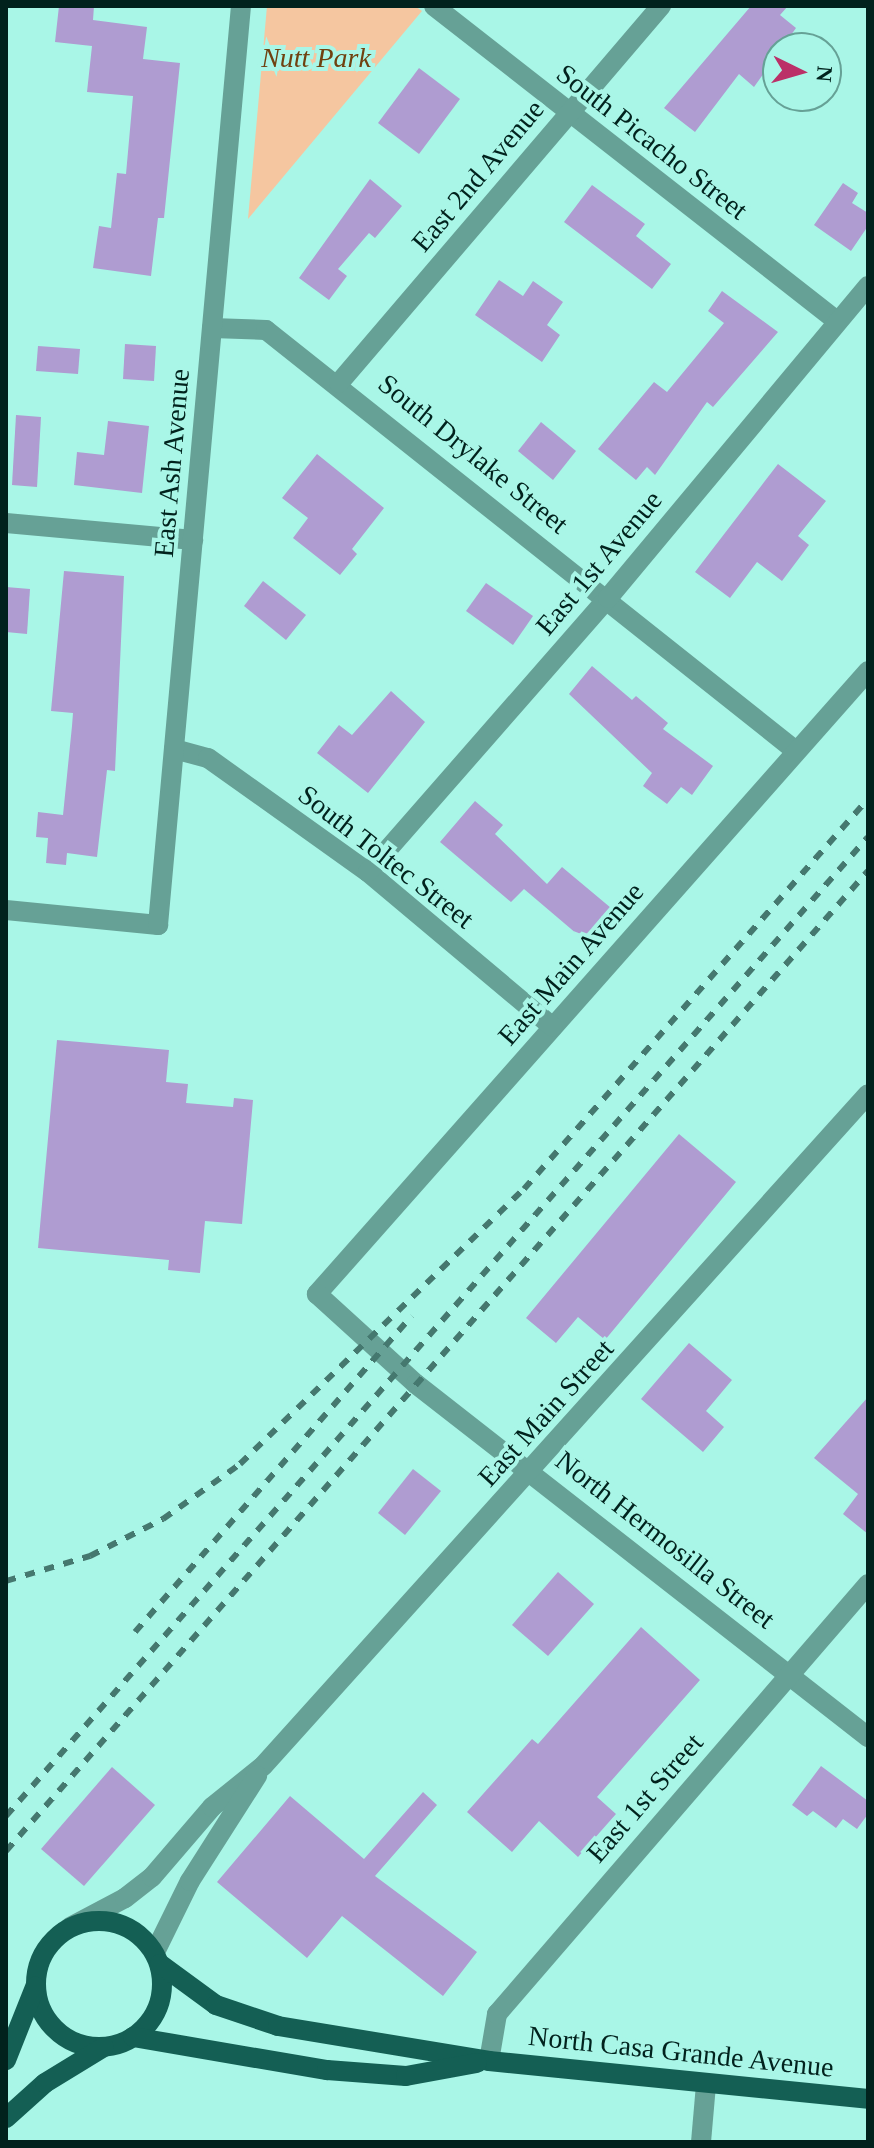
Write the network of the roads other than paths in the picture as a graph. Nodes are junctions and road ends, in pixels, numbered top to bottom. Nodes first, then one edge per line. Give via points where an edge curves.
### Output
1 (241, 6) edge
2 (434, 6) edge
3 (661, 6) edge
4 (568, 113) junction
5 (868, 286) edge
6 (837, 321) junction
7 (212, 328) junction
8 (339, 383) junction
9 (6, 523) edge
10 (193, 540) junction
11 (608, 598) junction
12 (868, 671) edge
13 (174, 749) junction
14 (796, 751) junction
15 (368, 872) junction
16 (6, 910) edge
17 (553, 1027) junction
18 (868, 1094) edge
19 (317, 1294) joint
20 (532, 1472) junction
21 (868, 1584) edge
22 (789, 1673) junction
23 (868, 1737) edge
24 (263, 1766) junction
25 (70, 1927) junction
26 (157, 1958) junction
27 (35, 1987) junction
28 (133, 2037) junction
29 (104, 2047) junction
30 (6, 2060) edge
31 (489, 2061) junction
32 (706, 2085) junction
33 (868, 2099) edge
34 (6, 2118) edge
35 (701, 2142) edge

1 - 7 street, East Ash Avenue
2 - 4 street, South Picacho Street
3 - 4 street, East 2nd Avenue
4 - 6 street, South Picacho Street
4 - 8 street, East 2nd Avenue
5 - 6 street, East 1st Avenue
6 - 11 street, East 1st Avenue
7 - 8 street, South Drylake Street via 266,330
7 - 10 street, East Ash Avenue
8 - 11 street, South Drylake Street
9 - 10 street
10 - 13 street, East Ash Avenue
11 - 14 street, South Drylake Street
11 - 15 street, East 1st Avenue
12 - 14 street, East Main Avenue
13 - 15 street, South Toltec Street via 208,758
13 - 16 street, East Ash Avenue via 158,925
14 - 17 street, East Main Avenue
15 - 17 street, South Toltec Street
17 - 19 street, East Main Avenue
18 - 20 street, East Main Street
19 - 20 street, North Hermosilla Street via 416,1384
20 - 22 street, North Hermosilla Street
20 - 24 street, East Main Street
21 - 22 street, East 1st Street
22 - 23 street, North Hermosilla Street
22 - 31 street, East 1st Street via 497,2014
24 - 25 street, East Main Street via 212,1807 152,1877
24 - 26 street, East Main Street via 190,1881
25 - 26 main road via 95,1921 120,1924
25 - 27 main road via 44,1952
26 - 28 main road via 159,2002
26 - 31 main road, North Casa Grande Avenue via 216,2005 278,2026
27 - 29 main road via 46,2019 57,2032 71,2041
27 - 30 main road
28 - 29 main road
28 - 31 main road, North Casa Grande Avenue via 274,2063 390,2075
29 - 34 main road via 45,2083
31 - 32 main road, North Casa Grande Avenue
32 - 33 main road, North Casa Grande Avenue
32 - 35 street

